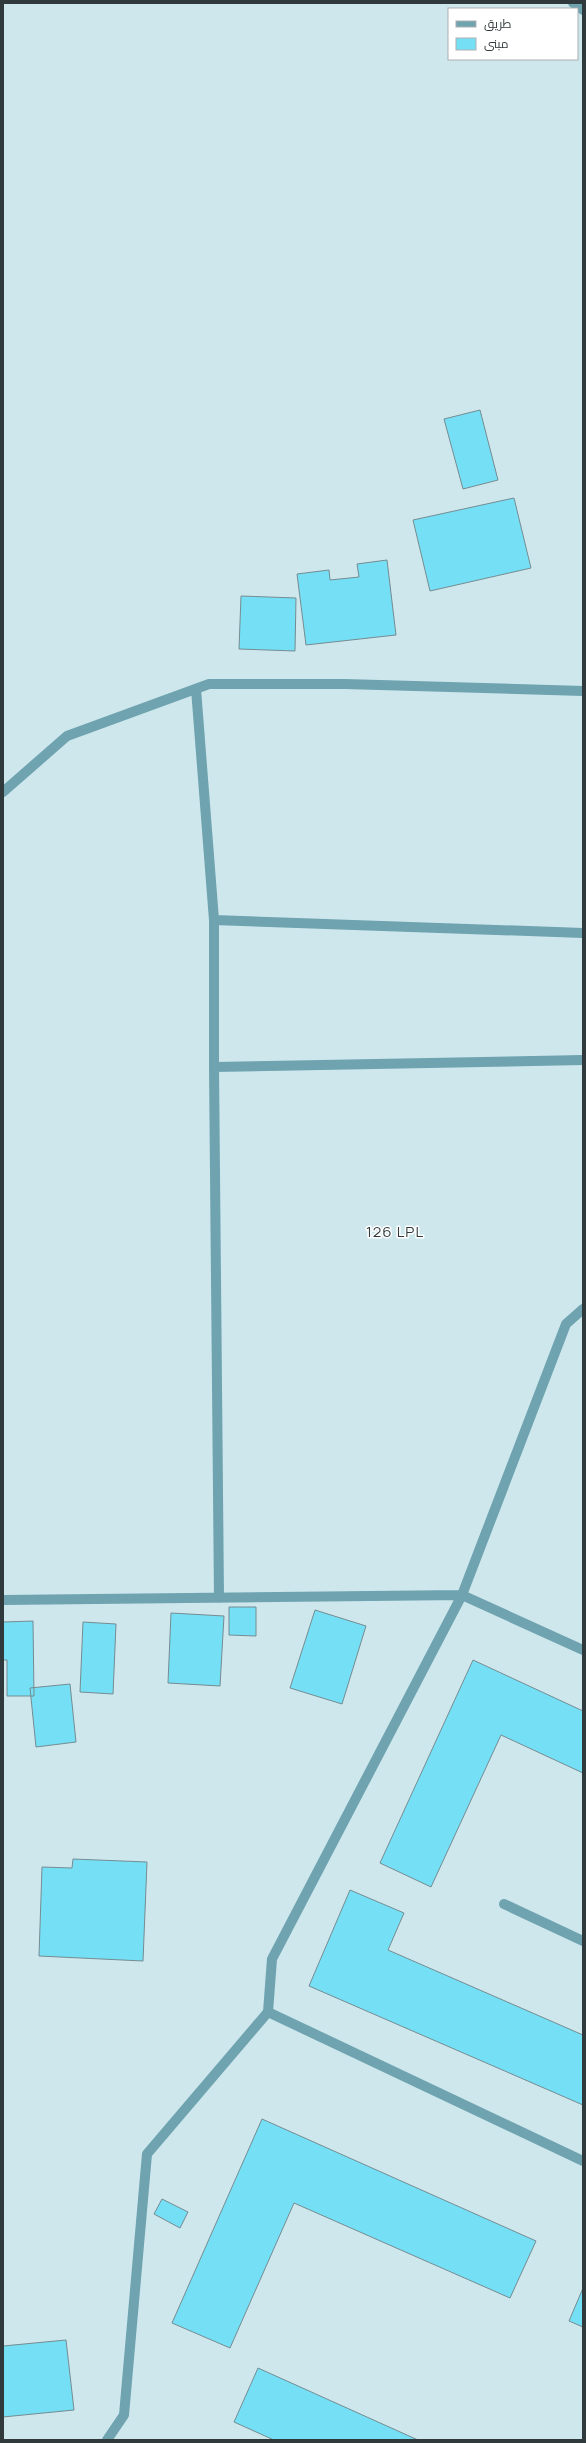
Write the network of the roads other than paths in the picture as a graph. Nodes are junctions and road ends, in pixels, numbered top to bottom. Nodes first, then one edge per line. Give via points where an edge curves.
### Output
1 (573, 3) edge
2 (583, 10) edge
3 (196, 689) junction
4 (583, 691) edge
5 (3, 792) edge
6 (214, 920) junction
7 (583, 933) edge
8 (583, 1060) edge
9 (214, 1067) junction
10 (583, 1309) edge
11 (462, 1595) junction
12 (219, 1598) junction
13 (3, 1600) edge
14 (583, 1650) edge
15 (504, 1904) dead end
16 (583, 1941) edge
17 (268, 2012) junction
18 (583, 2161) edge
19 (107, 2440) edge

1 - 2 street
3 - 4 street via 209,684 345,684
3 - 5 street via 67,736
3 - 6 street
6 - 7 street
6 - 9 street
8 - 9 street
9 - 12 street
10 - 11 street via 566,1324
11 - 12 street
11 - 14 street
11 - 17 street via 272,1960
12 - 13 street
15 - 16 street
17 - 18 street
17 - 19 street via 147,2154 124,2415

